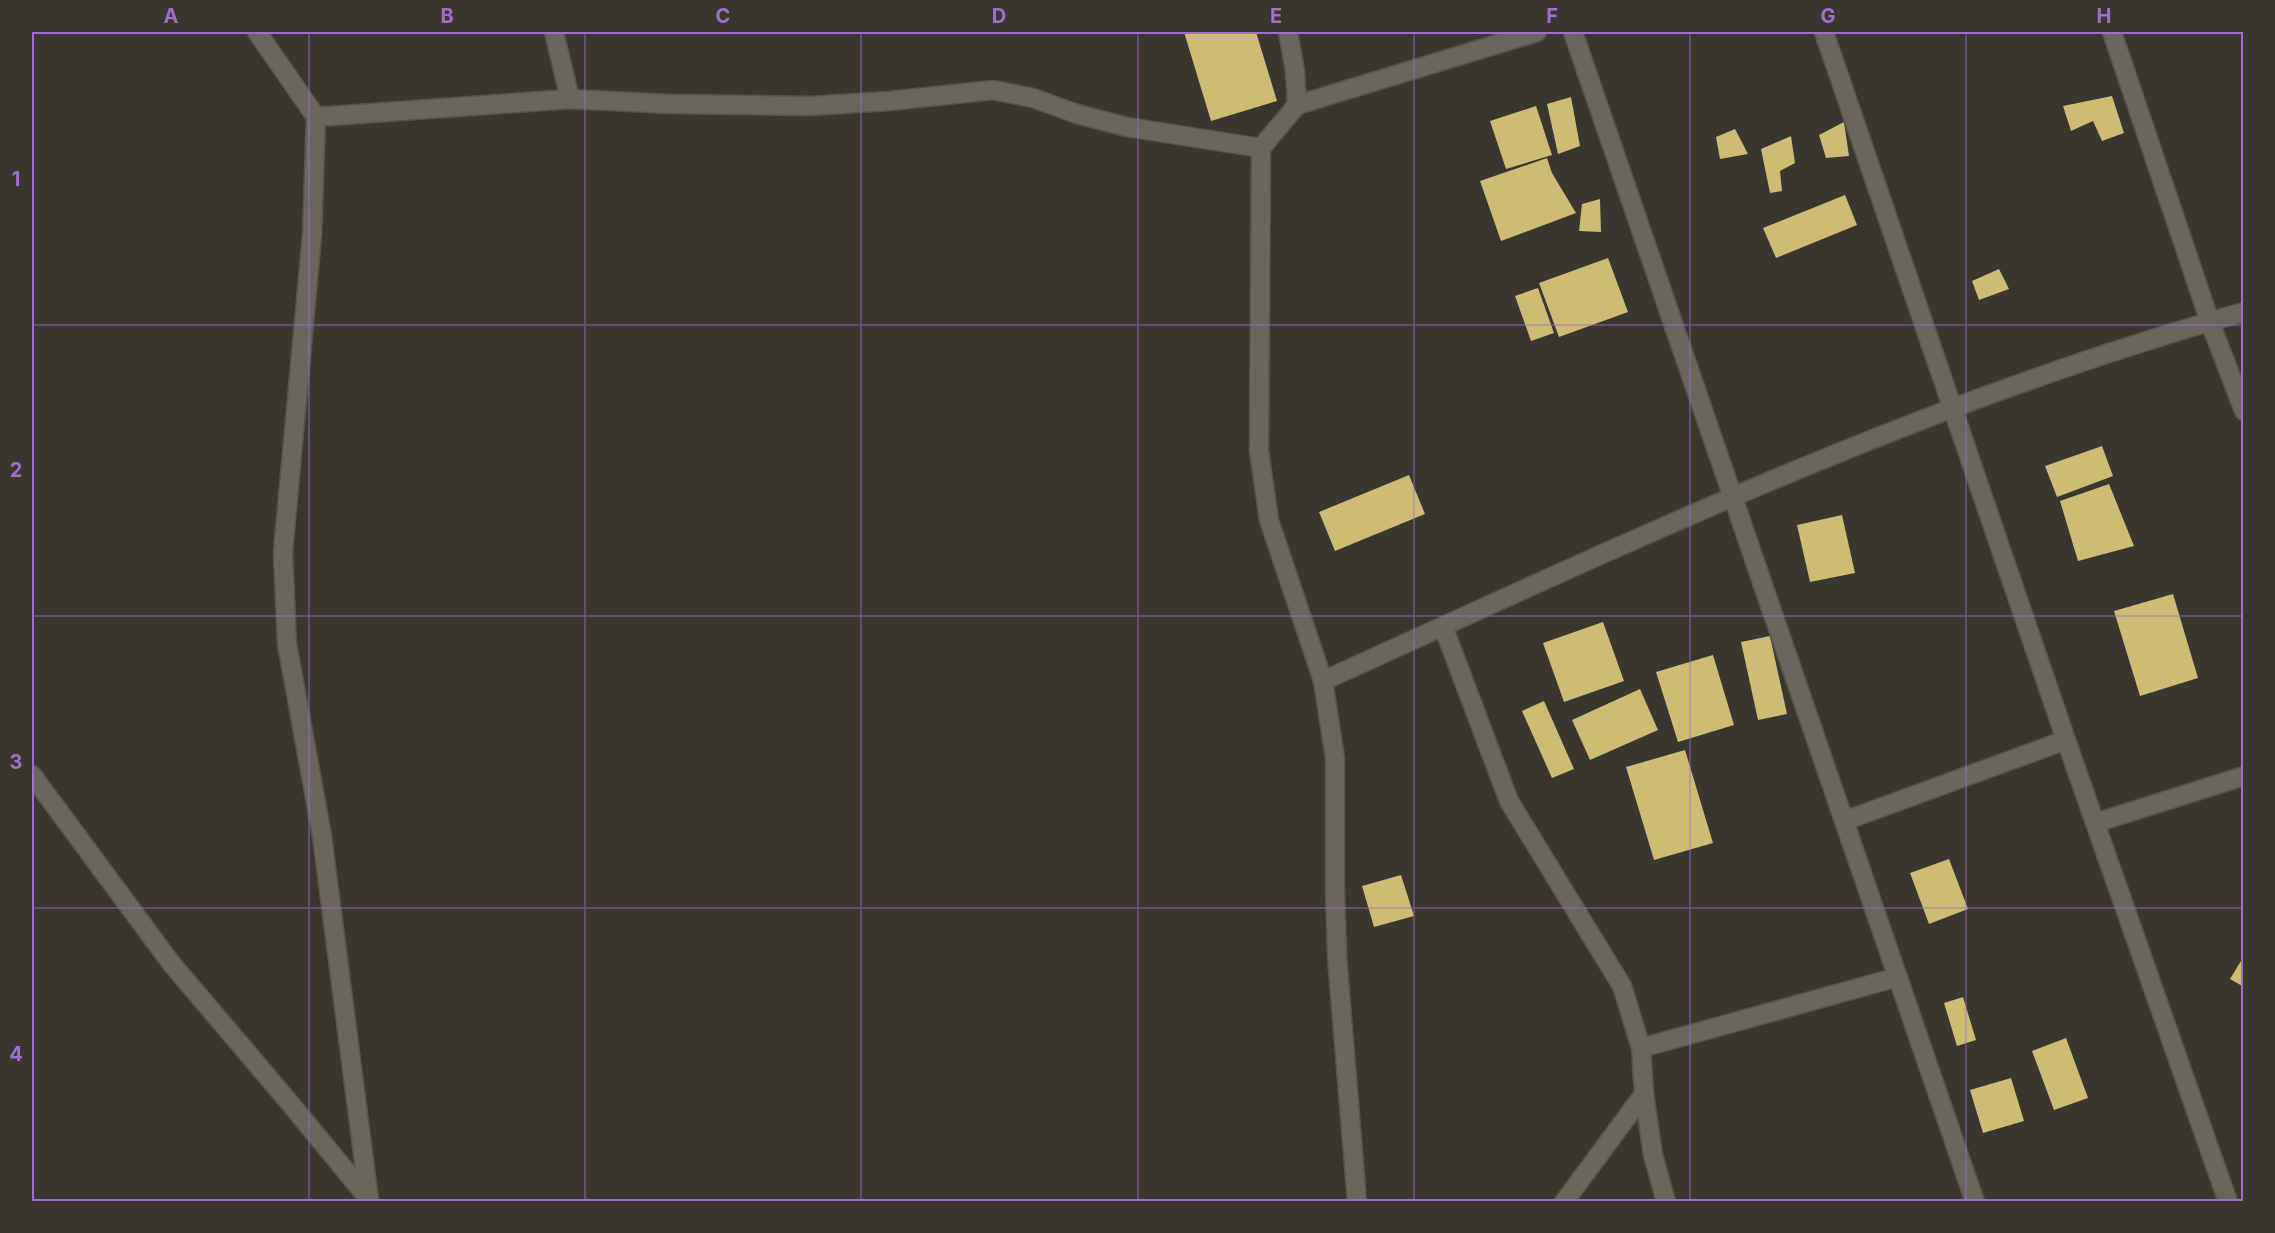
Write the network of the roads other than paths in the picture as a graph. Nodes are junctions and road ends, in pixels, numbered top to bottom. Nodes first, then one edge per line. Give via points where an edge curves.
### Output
1 (257, 32) edge
2 (554, 32) edge
3 (1288, 32) edge
4 (1537, 32) edge
5 (1573, 32) edge
6 (1824, 32) edge
7 (2112, 32) edge
8 (570, 99) junction
9 (1297, 105) junction
10 (316, 117) junction
11 (1261, 148) junction
12 (2244, 312) edge
13 (2210, 322) junction
14 (1951, 407) junction
15 (2244, 411) edge
16 (1732, 496) junction
17 (1443, 626) junction
18 (1323, 681) junction
19 (2066, 741) junction
20 (32, 775) edge
21 (2244, 776) edge
22 (1844, 821) junction
23 (2095, 823) junction
24 (1898, 977) junction
25 (1641, 1048) junction
26 (1644, 1094) junction
27 (370, 1201) edge
28 (1357, 1202) edge
29 (1564, 1202) edge
30 (1666, 1202) edge
31 (1975, 1202) edge
32 (2228, 1202) edge

1 - 10 street
2 - 8 street
3 - 9 street
4 - 9 street
5 - 16 street
6 - 14 street
7 - 13 street
8 - 10 street
8 - 11 street via 810,106 993,90 1127,127
9 - 11 street
10 - 27 street via 312,235 283,552 287,644 322,836
11 - 18 street via 1259,451 1269,520
12 - 13 street
13 - 14 street
13 - 15 street
14 - 16 street
14 - 19 street
16 - 17 street
16 - 22 street
17 - 18 street
17 - 25 street via 1509,801 1622,986
18 - 28 street via 1335,758 1337,956
19 - 22 street
19 - 23 street
20 - 27 street via 171,963
21 - 23 street
22 - 24 street
23 - 32 street
24 - 25 street
24 - 31 street
25 - 26 street
26 - 29 street
26 - 30 street via 1653,1155

